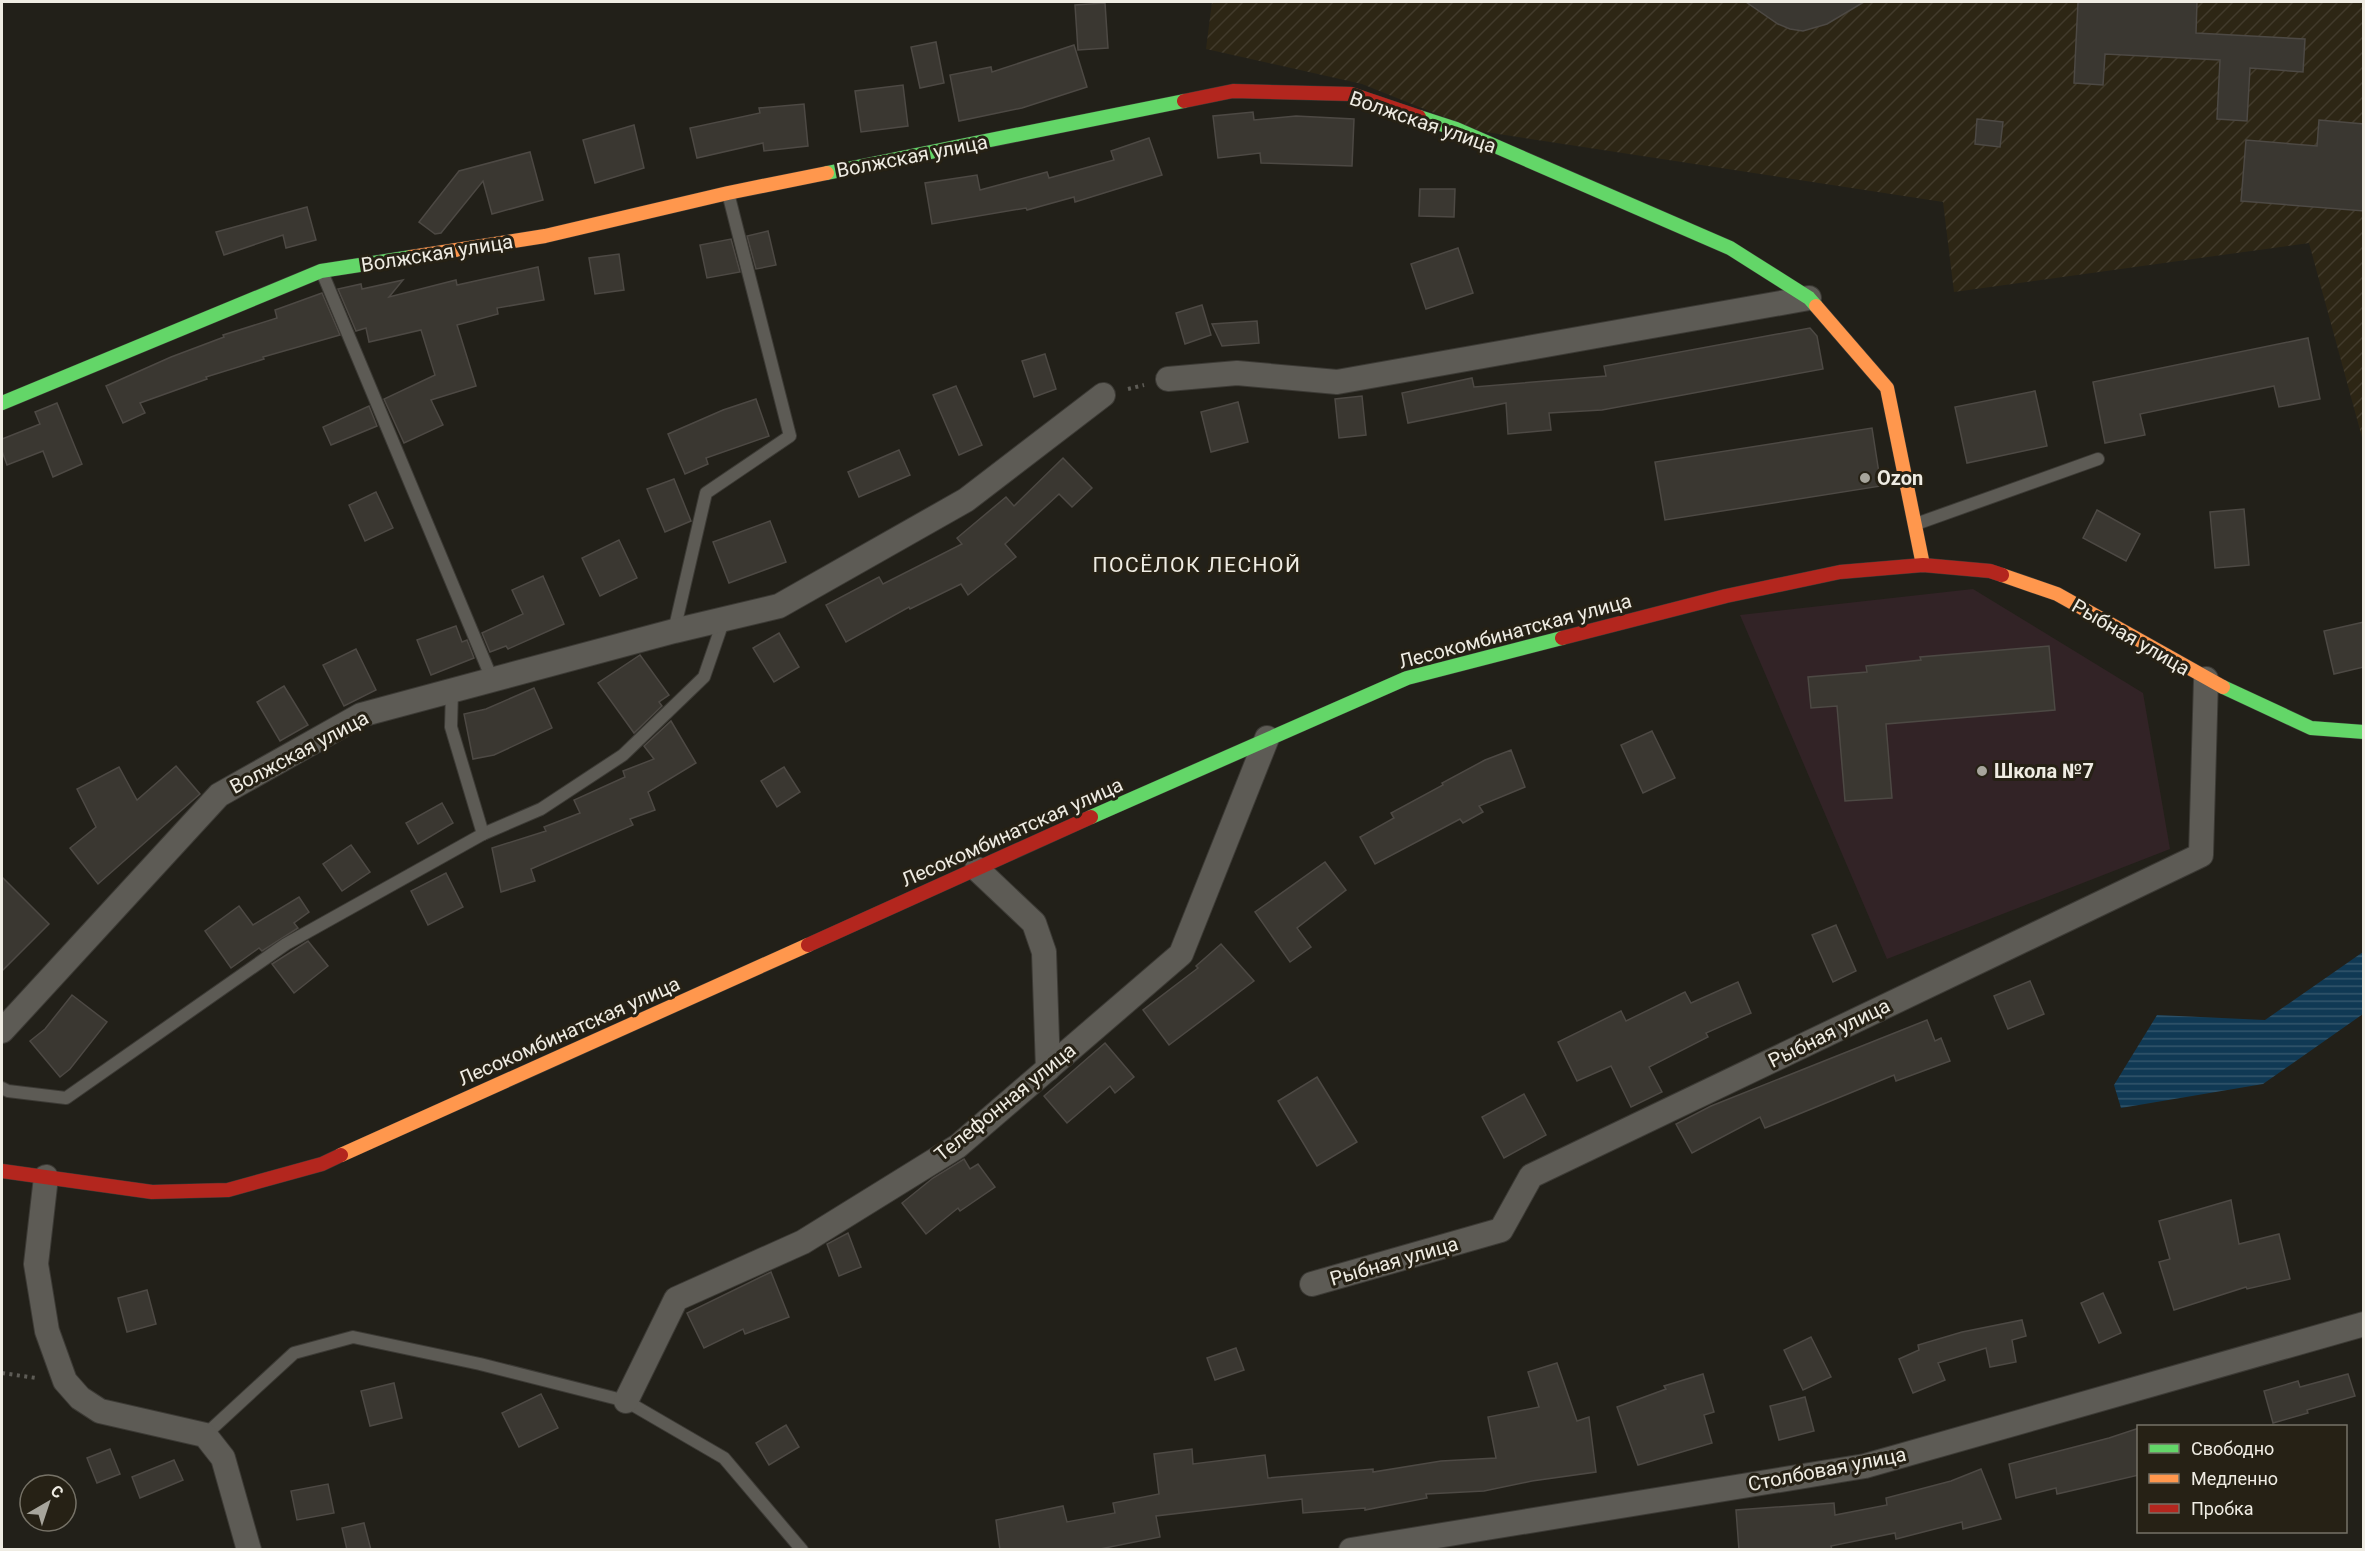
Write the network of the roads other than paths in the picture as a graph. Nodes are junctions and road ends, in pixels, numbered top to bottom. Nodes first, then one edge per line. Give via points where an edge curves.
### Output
1 (728, 193) junction
2 (321, 271) junction
3 (1809, 298) junction
4 (1168, 379) road end
5 (1103, 395) road end
6 (2, 403) edge
7 (2098, 459) dead end
8 (1915, 524) junction
9 (1923, 565) junction
10 (2057, 594) joint
11 (724, 619) junction
12 (674, 631) junction
13 (2206, 679) junction
14 (492, 680) junction
15 (452, 690) junction
16 (2364, 732) edge
17 (1267, 738) junction
18 (483, 834) junction
19 (977, 869) junction
20 (2, 1031) edge
21 (1048, 1069) junction
22 (2, 1088) edge
23 (2, 1171) edge
24 (46, 1177) junction
25 (1312, 1284) dead end
26 (2364, 1324) edge
27 (626, 1401) junction
28 (205, 1435) junction
29 (249, 1550) edge
30 (802, 1550) edge
31 (1351, 1550) edge

1 - 2 street, Волжская улица via 545,236
1 - 3 street, Волжская улица via 1233,92 1351,94 1456,129 1730,248
1 - 12 lane via 790,436 706,493
2 - 6 street, Волжская улица
2 - 14 lane
3 - 4 street via 1337,382 1237,373
3 - 8 street, Волжская улица via 1887,388
5 - 11 street, Волжская улица via 966,500 779,606
7 - 8 lane
8 - 9 street, Волжская улица
9 - 10 street, Лесокомбинатская улица via 1990,571
9 - 17 street, Лесокомбинатская улица via 1840,572 1726,596 1407,678
10 - 13 street, Рыбная улица
11 - 12 street, Волжская улица
11 - 18 lane via 704,677 623,755 541,808
12 - 14 street, Волжская улица
13 - 16 street, Рыбная улица via 2311,728
13 - 25 street, Рыбная улица via 2201,855 1531,1176 1501,1230
14 - 15 street, Волжская улица
15 - 18 lane via 451,728
15 - 20 street, Волжская улица via 361,715 219,795
17 - 19 street, Лесокомбинатская улица
17 - 21 street, Телефонная улица via 1181,954
18 - 22 lane via 286,944 66,1098
19 - 21 street via 1034,923 1044,952
19 - 24 street, Лесокомбинатская улица via 322,1164 228,1191 152,1192
21 - 27 street, Телефонная улица via 958,1146 842,1218 803,1242 676,1299
23 - 24 street, Лесокомбинатская улица
24 - 28 street via 36,1264 48,1331 65,1381 80,1398 100,1411
26 - 31 street, Столбовая улица via 1865,1466
27 - 28 lane via 353,1337 294,1353
27 - 30 lane via 724,1458
28 - 29 street via 223,1458

